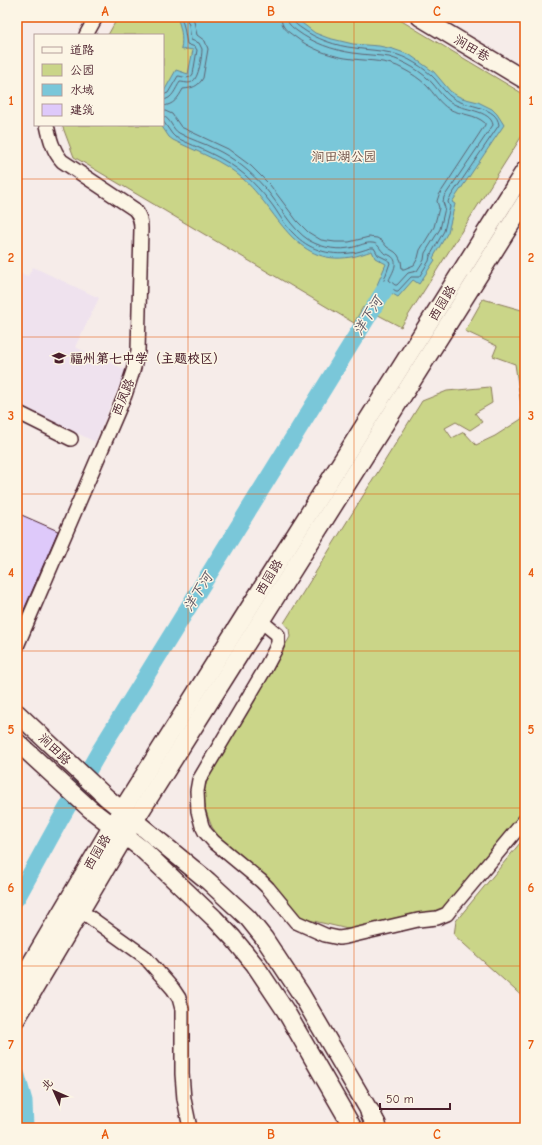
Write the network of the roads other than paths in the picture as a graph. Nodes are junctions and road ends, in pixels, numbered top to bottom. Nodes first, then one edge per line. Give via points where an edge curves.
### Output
1 (96, 17) edge
2 (420, 17) edge
3 (439, 17) edge
4 (87, 34) edge
5 (525, 68) edge
6 (525, 80) edge
7 (47, 126) edge
8 (525, 170) edge
9 (525, 202) edge
10 (17, 412) edge
11 (71, 439) dead end
12 (261, 621) junction
13 (17, 646) edge
14 (17, 713) edge
15 (17, 742) edge
16 (129, 816) junction
17 (525, 820) edge
18 (119, 831) junction
19 (81, 911) junction
20 (17, 987) edge
21 (17, 1018) edge
22 (375, 1123) edge
23 (190, 1128) edge
24 (353, 1128) edge

1 - 4 street
2 - 6 main road, 涧田巷
3 - 5 main road
7 - 13 street, 西凤路 via 50,141 62,161 134,209 140,216 138,351 125,395
8 - 16 main road, 西园路
9 - 12 main road, 西园路
10 - 11 street
12 - 16 main road, 西园路
12 - 17 street via 278,635 278,643 199,780 198,811 202,826 209,837 264,884 296,922 325,935 339,938 442,916 450,910
14 - 16 main road, 涧田路
15 - 18 main road, 涧田路 via 90,809
16 - 18 main road, 西园路
16 - 22 main road, 涧田路 via 208,881 254,926 307,1003
18 - 19 main road, 西园路
18 - 20 main road, 西园路
18 - 24 main road, 涧田路 via 142,849 214,918 244,951 285,1010
19 - 21 main road, 西园路
19 - 23 street via 144,956 179,998 182,1009 184,1099

